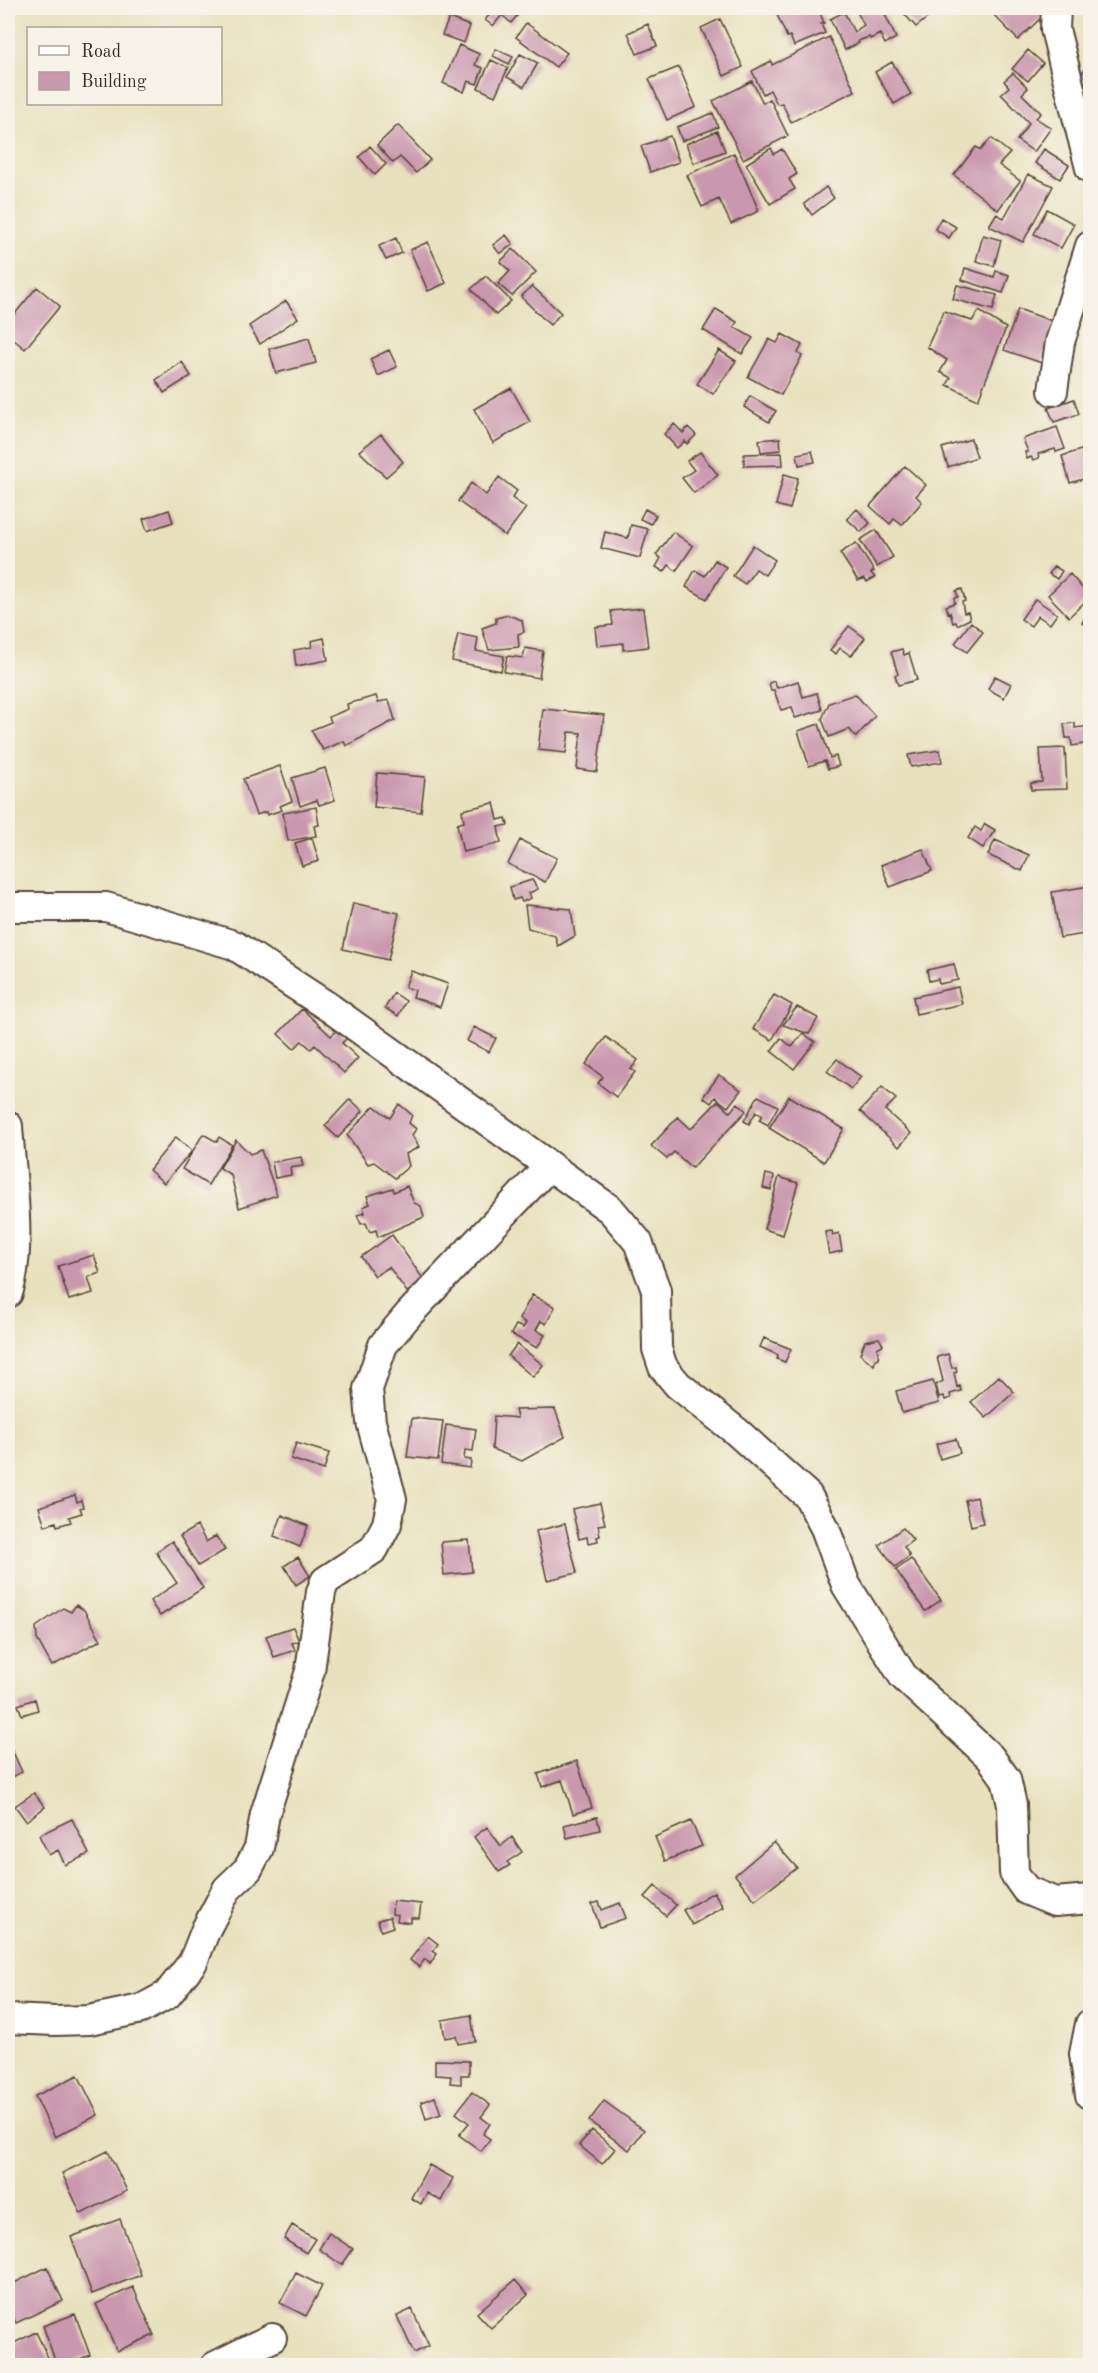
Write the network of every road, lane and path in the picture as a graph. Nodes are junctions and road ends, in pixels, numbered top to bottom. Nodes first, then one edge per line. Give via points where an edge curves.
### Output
1 (1056, 8) edge
2 (1090, 168) edge
3 (1090, 246) edge
4 (1053, 391) dead end
5 (8, 907) edge
6 (8, 1126) edge
7 (549, 1166) junction
8 (8, 1293) edge
9 (1090, 1899) edge
10 (8, 2019) edge
11 (1090, 2024) edge
12 (1090, 2095) edge
13 (272, 2338) dead end
14 (215, 2366) edge

1 - 2 street via 1055,29
3 - 4 street via 1060,342
5 - 7 street via 106,907 234,945 330,1008
6 - 8 street via 15,1221 13,1277
7 - 9 street via 611,1210 638,1242 656,1290 657,1349 663,1367 678,1385 808,1496 825,1528 846,1585 903,1676 990,1757 1006,1779 1012,1805 1014,1874 1026,1890 1055,1902
7 - 10 street via 383,1345 368,1389 371,1422 392,1499 387,1524 374,1549 325,1581 310,1671 265,1814 259,1848 248,1869 227,1889 193,1962 167,1995 141,2009 89,2020
11 - 12 street via 1084,2054
13 - 14 street

